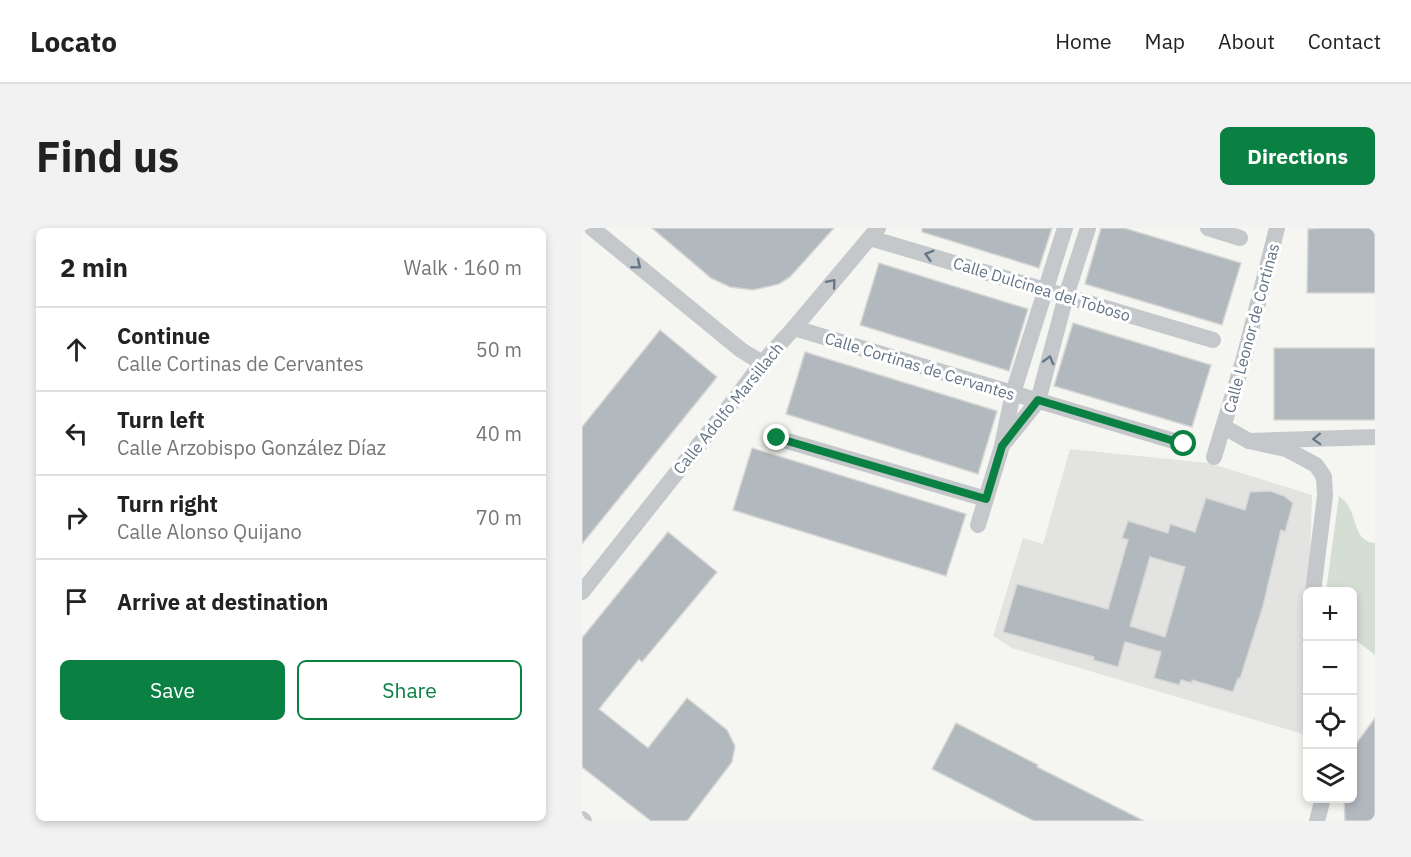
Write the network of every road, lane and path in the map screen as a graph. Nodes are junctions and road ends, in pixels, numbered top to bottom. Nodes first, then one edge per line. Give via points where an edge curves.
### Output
1 (592, 228) edge
2 (1065, 228) edge
3 (1088, 228) edge
4 (1208, 228) edge
5 (1277, 228) edge
6 (874, 233) edge
7 (1240, 238) dead end
8 (1046, 290) junction
9 (1066, 296) junction
10 (794, 328) junction
11 (1214, 340) dead end
12 (762, 363) junction
13 (1013, 393) junction
14 (1038, 400) junction
15 (1224, 427) junction
16 (1375, 437) edge
17 (777, 438) dead end
18 (1249, 441) junction
19 (1184, 444) dead end
20 (1002, 446) junction
21 (1214, 457) dead end
22 (986, 499) junction
23 (978, 525) dead end
24 (1314, 587) edge
25 (582, 592) edge
26 (1322, 803) edge
27 (1317, 821) edge

1 -> 12 street
2 - 8 street
3 - 9 street
4 - 7 street
5 - 15 street, Calle Leonor de Cortinas
8 -> 6 street, Calle Dulcinea del Toboso
10 -> 6 street, Calle Adolfo Marsillach
8 - 9 street, Calle Dulcinea del Toboso
8 - 13 street
9 - 11 street, Calle Dulcinea del Toboso
14 -> 9 street
10 - 12 street, Calle Adolfo Marsillach
10 - 13 street, Calle Cortinas de Cervantes
12 - 25 street, Calle Adolfo Marsillach
13 - 14 street, Calle Cortinas de Cervantes
13 - 20 street
14 - 19 street, Calle Cortinas de Cervantes
14 - 20 street
15 - 18 street, Calle Leonor de Cortinas
15 - 21 street, Calle Leonor de Cortinas
16 -> 18 street
17 - 22 street
18 - 24 street via 1286,449 1316,465 1324,477
20 - 22 street
22 - 23 street
26 - 27 street

